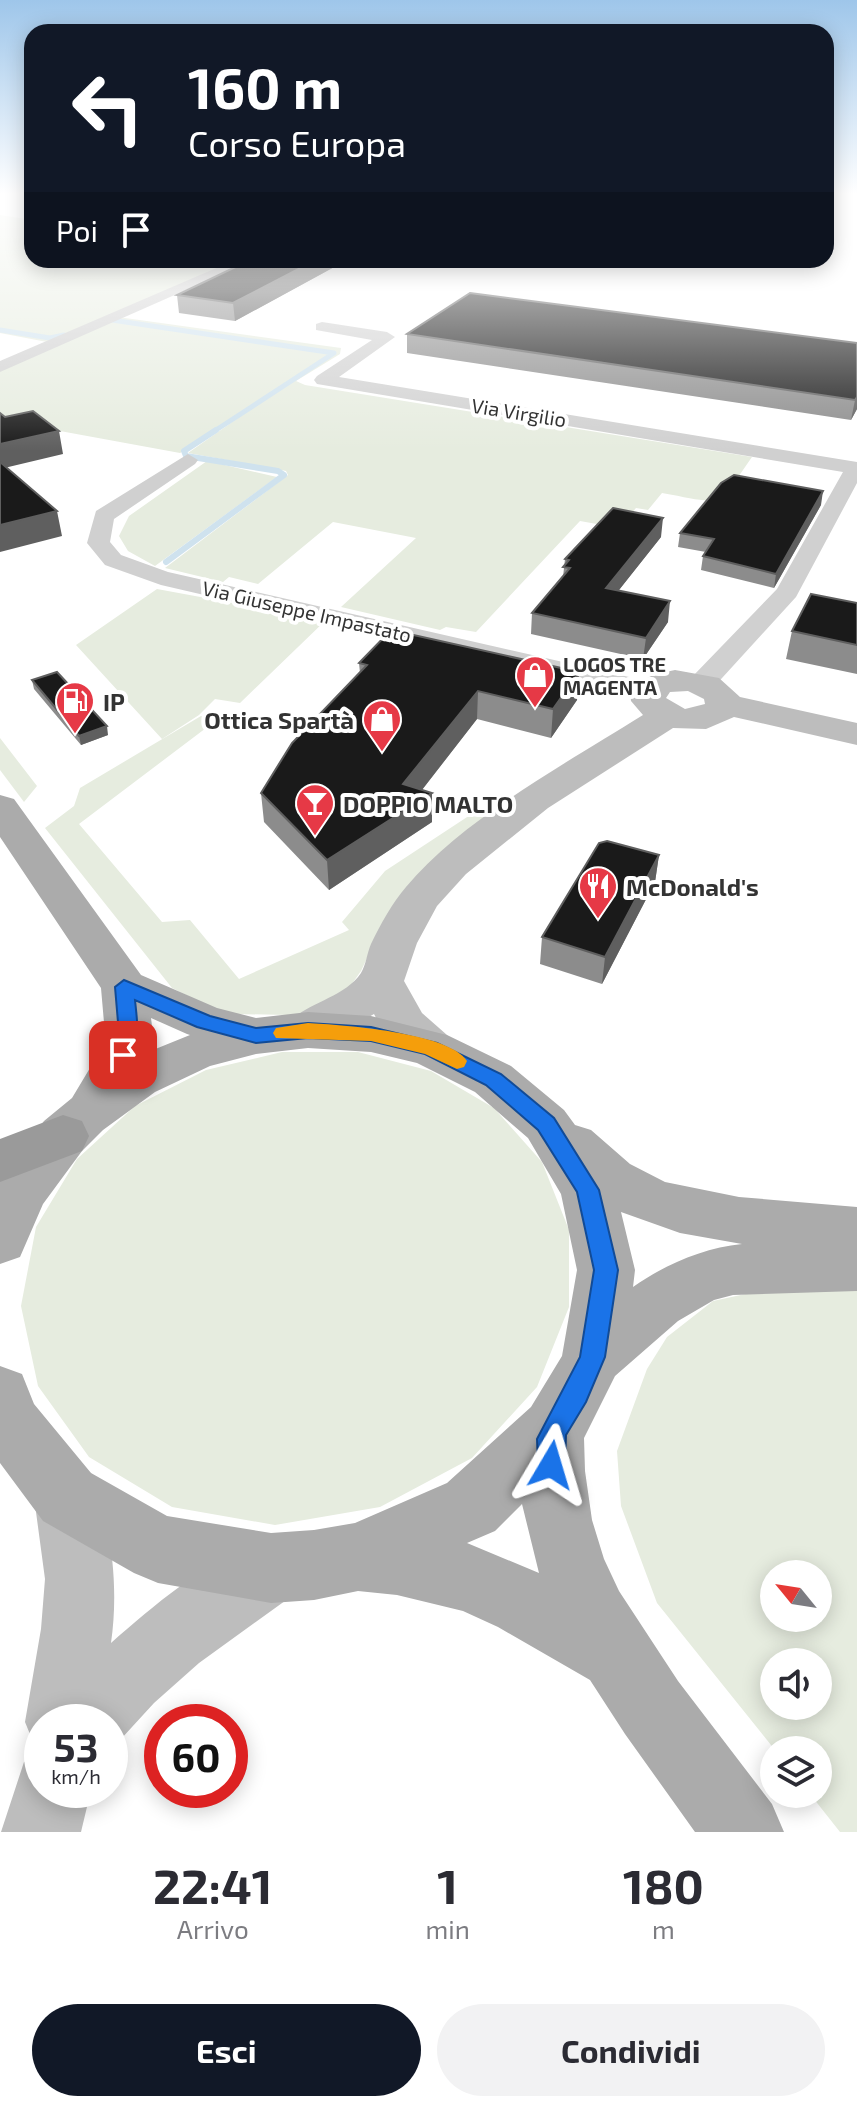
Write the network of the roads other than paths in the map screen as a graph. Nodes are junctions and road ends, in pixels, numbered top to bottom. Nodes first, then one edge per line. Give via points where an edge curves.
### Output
1 (202, 279) edge
2 (322, 327) dead end
3 (0, 367) edge
4 (188, 460) dead end
5 (856, 468) edge
6 (713, 694) junction
7 (659, 703) junction
8 (857, 734) edge
9 (0, 807) edge
10 (381, 981) junction
11 (124, 987) junction
12 (282, 1033) junction
13 (430, 1048) junction
14 (546, 1124) junction
15 (74, 1126) junction
16 (0, 1161) edge
17 (857, 1231) edge
18 (0, 1240) edge
19 (857, 1266) edge
20 (592, 1357) junction
21 (0, 1395) edge
22 (554, 1429) junction
23 (67, 1497) junction
24 (356, 1557) junction
25 (271, 1568) junction
26 (614, 1653) junction
27 (66, 1704) edge
28 (102, 1704) edge
29 (47, 1808) edge
30 (41, 1832) edge
31 (744, 1832) edge

1 - 3 street
2 - 5 street, Via Virgilio via 387,337 323,380
4 - 7 street, Via Giuseppe Impastato via 104,516 98,543 113,560 161,578
5 - 6 street via 787,592
6 - 7 street via 720,711 704,718 690,720
6 - 8 street
7 - 10 street via 451,865 420,898 394,943
9 - 11 main road
10 - 12 street via 355,1005
10 - 13 street via 404,1025
11 - 12 main road via 204,1022
11 - 15 main road via 129,1034 123,1055 107,1087
12 - 13 main road via 371,1034
12 - 15 main road via 195,1052 137,1079
13 - 14 main road via 493,1079
14 - 17 main road via 624,1188 674,1208
14 - 20 main road via 588,1190 606,1270
15 - 16 highway
15 - 18 main road via 20,1193
19 - 20 main road via 731,1270 690,1284 641,1314
20 - 22 main road
21 - 23 main road via 6,1419
22 - 24 main road via 471,1507
22 - 26 main road via 552,1492 560,1522 579,1584
23 - 25 main road via 158,1549
23 - 27 street via 80,1579
24 - 25 main road
24 - 26 main road via 453,1571 548,1613
25 - 28 street via 152,1652
26 - 31 main road
29 - 30 street

